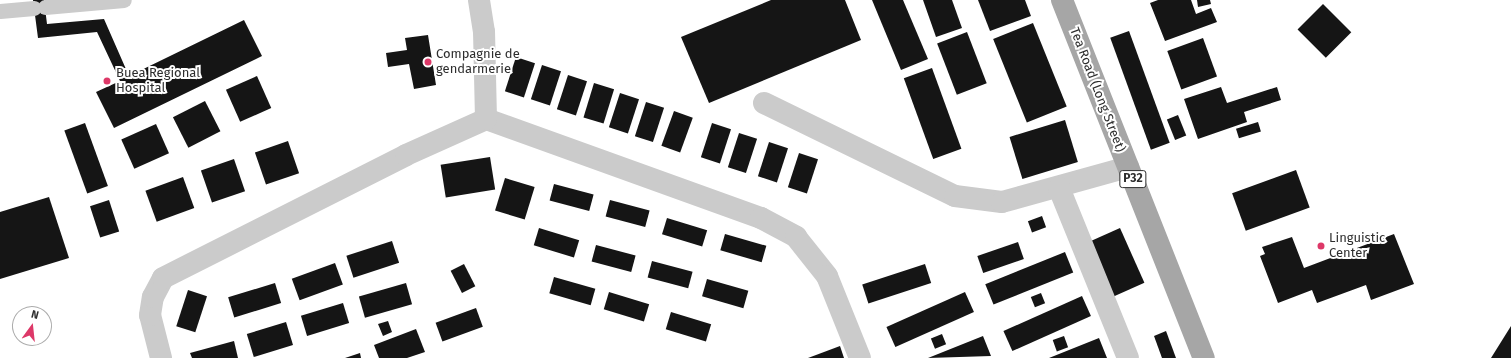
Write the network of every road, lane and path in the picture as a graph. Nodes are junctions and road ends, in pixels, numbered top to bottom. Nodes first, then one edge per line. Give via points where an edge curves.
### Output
1 (124, 0) edge
2 (479, 0) edge
3 (1062, 0) edge
4 (0, 11) edge
5 (764, 103) dead end
6 (486, 118) junction
7 (1128, 167) junction
8 (1059, 188) junction
9 (161, 358) edge
10 (860, 358) edge
11 (1128, 358) edge
12 (1204, 358) edge

1 - 4 lane
2 - 6 street via 484,32
3 - 7 main road, Tea Road (Long Street) / P32
5 - 8 street via 955,196 1002,202
6 - 9 street via 406,155 163,278 153,296 150,314
6 - 10 street via 761,218 796,236 827,276
7 - 8 street
7 - 12 main road, Tea Road (Long Street) / P32
8 - 11 street

